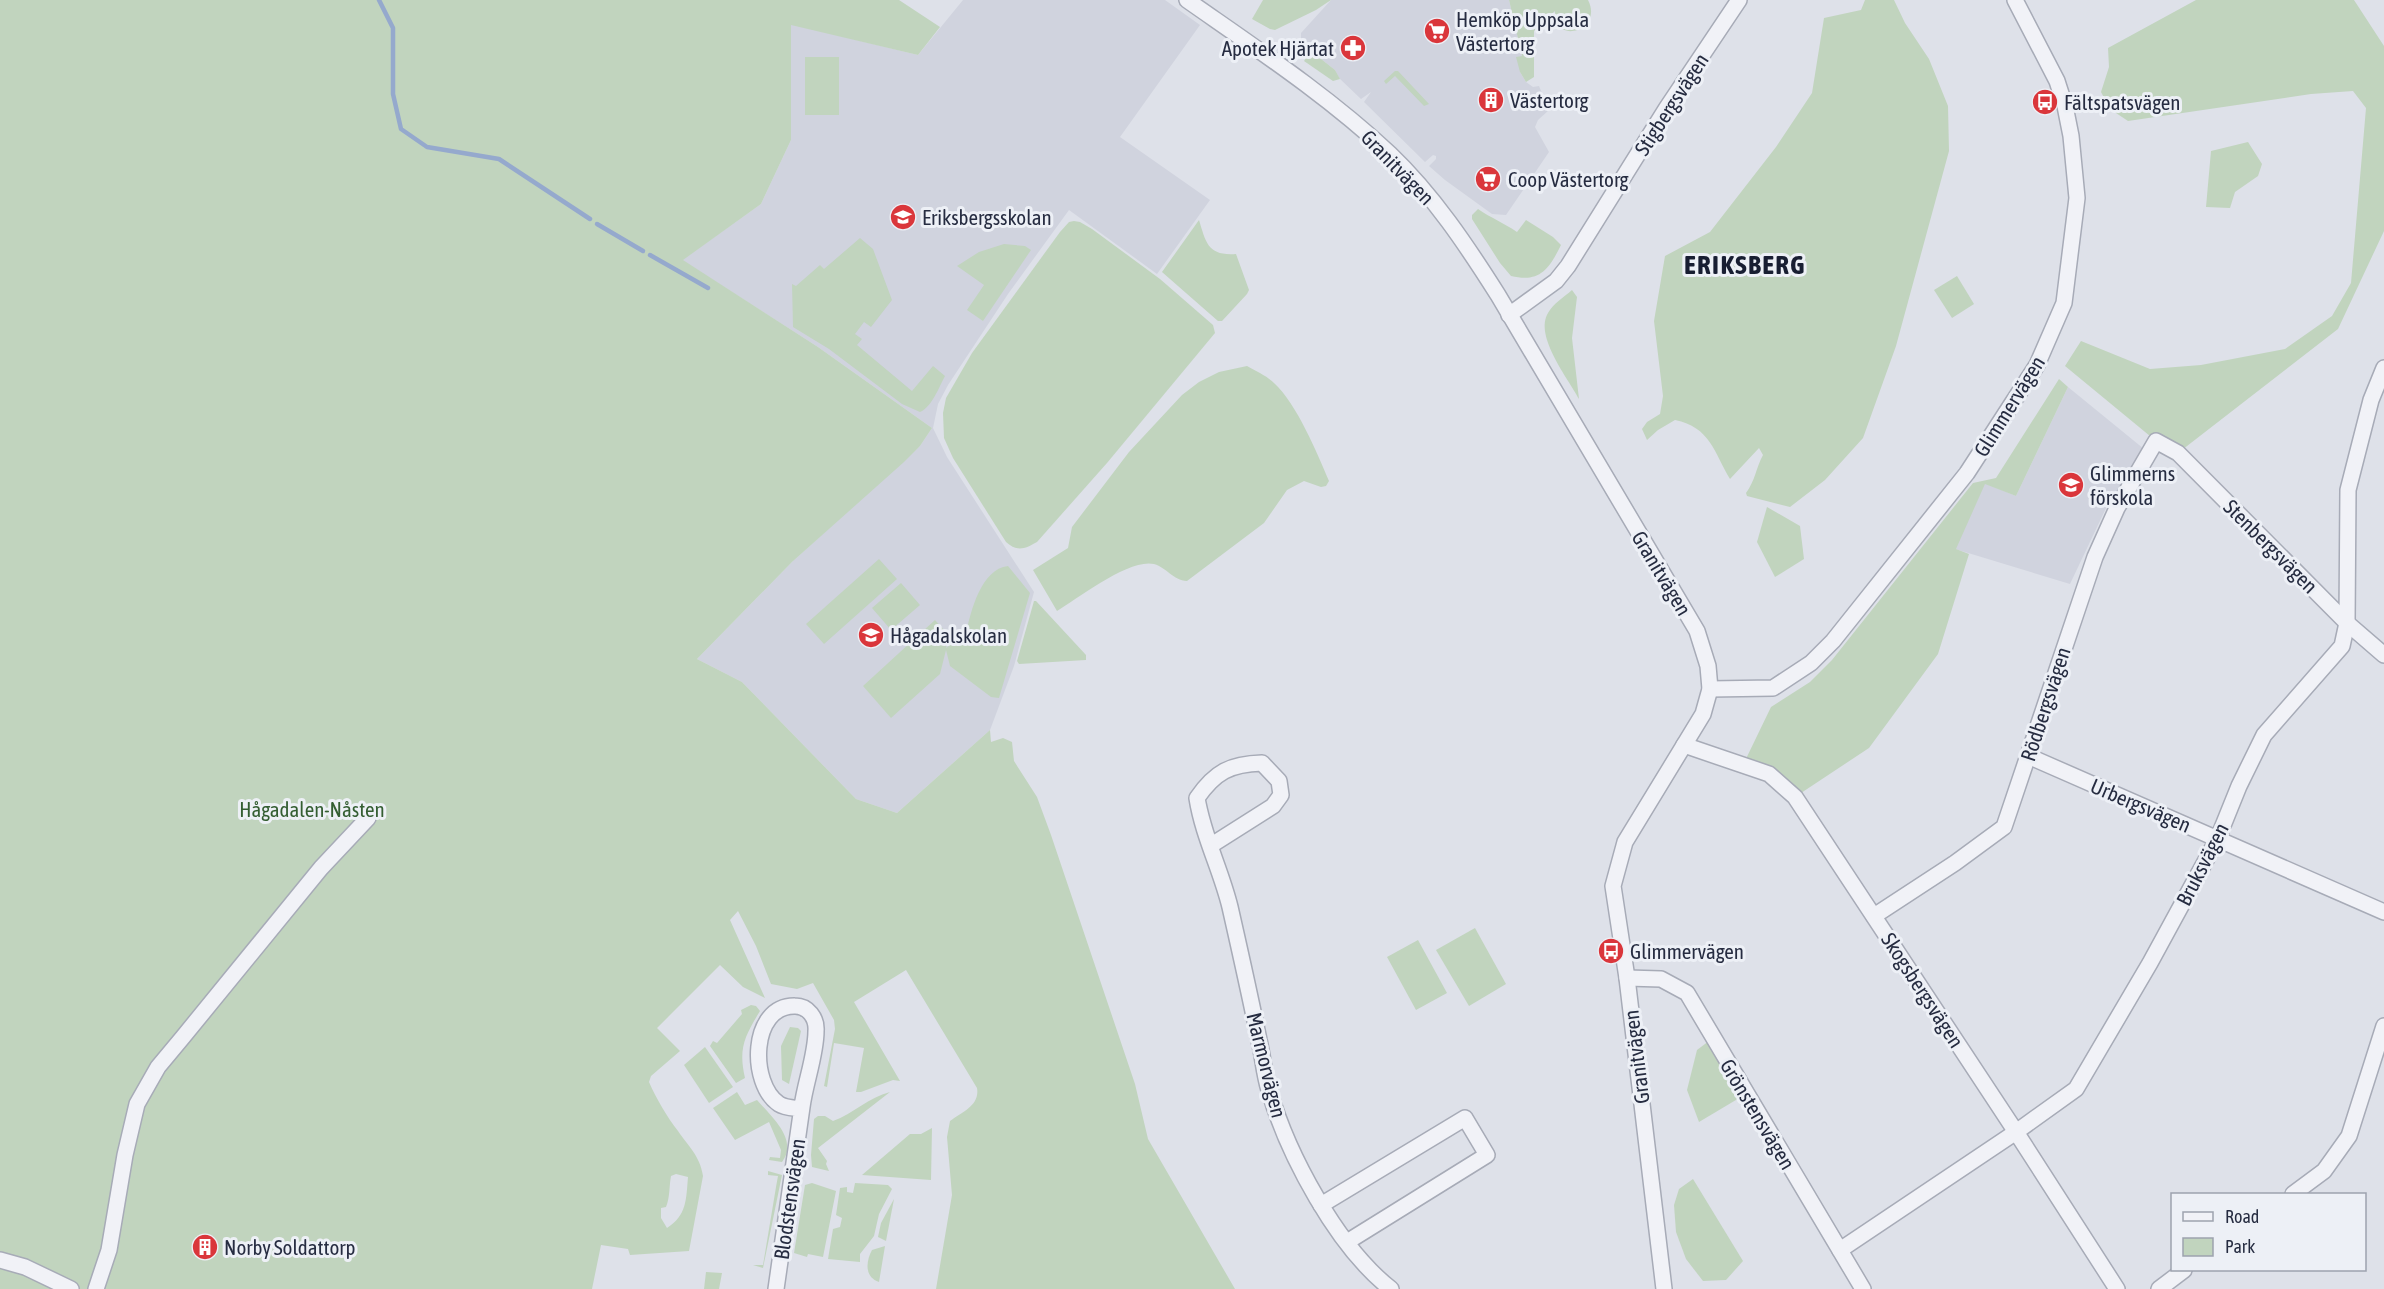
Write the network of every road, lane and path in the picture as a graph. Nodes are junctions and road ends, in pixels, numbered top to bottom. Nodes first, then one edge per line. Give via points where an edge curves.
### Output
1 (1187, 0) edge
2 (1739, 0) edge
3 (2015, 0) edge
4 (1509, 315) junction
5 (2384, 369) edge
6 (2156, 441) joint
7 (2347, 623) junction
8 (2384, 655) edge
9 (1710, 689) junction
10 (1684, 745) junction
11 (2028, 756) junction
12 (368, 818) dead end
13 (2218, 838) junction
14 (1210, 846) junction
15 (2384, 912) edge
16 (1874, 916) junction
17 (1627, 978) junction
18 (2384, 1026) edge
19 (801, 1109) junction
20 (2016, 1132) junction
21 (2294, 1193) edge
22 (1321, 1205) junction
23 (1347, 1242) junction
24 (1840, 1250) junction
25 (0, 1260) edge
26 (2182, 1271) edge
27 (71, 1289) edge
28 (96, 1289) edge
29 (776, 1289) edge
30 (1392, 1289) edge
31 (1664, 1289) edge
32 (1863, 1289) edge
33 (2117, 1289) edge
34 (2159, 1289) edge

1 - 4 street, Granitvägen via 1322,96 1391,155 1477,261
2 - 4 street, Stigbergsvägen via 1568,266 1556,281
3 - 9 street, Glimmervägen via 2057,81 2072,143 2076,198 2070,259 2064,303 2048,343 1967,473 1833,641 1811,663 1773,688
4 - 9 street, Granitvägen via 1697,631 1708,666
5 - 7 street, Bruksvägen via 2370,400 2348,490
6 - 7 street, Stenbergsvägen via 2178,453
6 - 11 street, Rödbergsvägen via 2117,508 2095,557
7 - 8 street, Stenbergsvägen
7 - 13 street, Bruksvägen via 2342,646 2264,735
9 - 10 street, Granitvägen via 1703,714
10 - 16 street, Skogsbergsvägen via 1769,774 1795,797
10 - 17 street, Granitvägen via 1625,842 1613,886
11 - 13 street, Urbergsvägen
11 - 16 street, Rödbergsvägen via 2004,827
12 - 28 street via 321,868 158,1067 137,1104 109,1250
13 - 15 street, Urbergsvägen
13 - 20 street, Bruksvägen via 2076,1089
14 - 14 street, Marmorvägen via 1271,809 1281,795 1279,781 1262,763 1226,769 1208,781 1197,798
14 - 22 street, Marmorvägen via 1229,904 1268,1088 1286,1136
16 - 20 street, Skogsbergsvägen
17 - 24 street, Grönstensvägen via 1661,979 1687,993
17 - 31 street, Granitvägen
18 - 21 street via 2349,1136 2324,1171
19 - 19 street, Blodstensvägen via 817,1030 808,1010 796,1006 778,1011 766,1023 759,1044 760,1066 762,1080 776,1101 781,1106
19 - 29 street, Blodstensvägen
20 - 24 street, Bruksvägen
20 - 33 street, Skogsbergsvägen
22 - 23 street, Marmorvägen
22 - 23 street via 1465,1118 1487,1155
23 - 30 street, Marmorvägen via 1378,1279
24 - 32 street, Grönstensvägen
25 - 27 street
26 - 34 street

